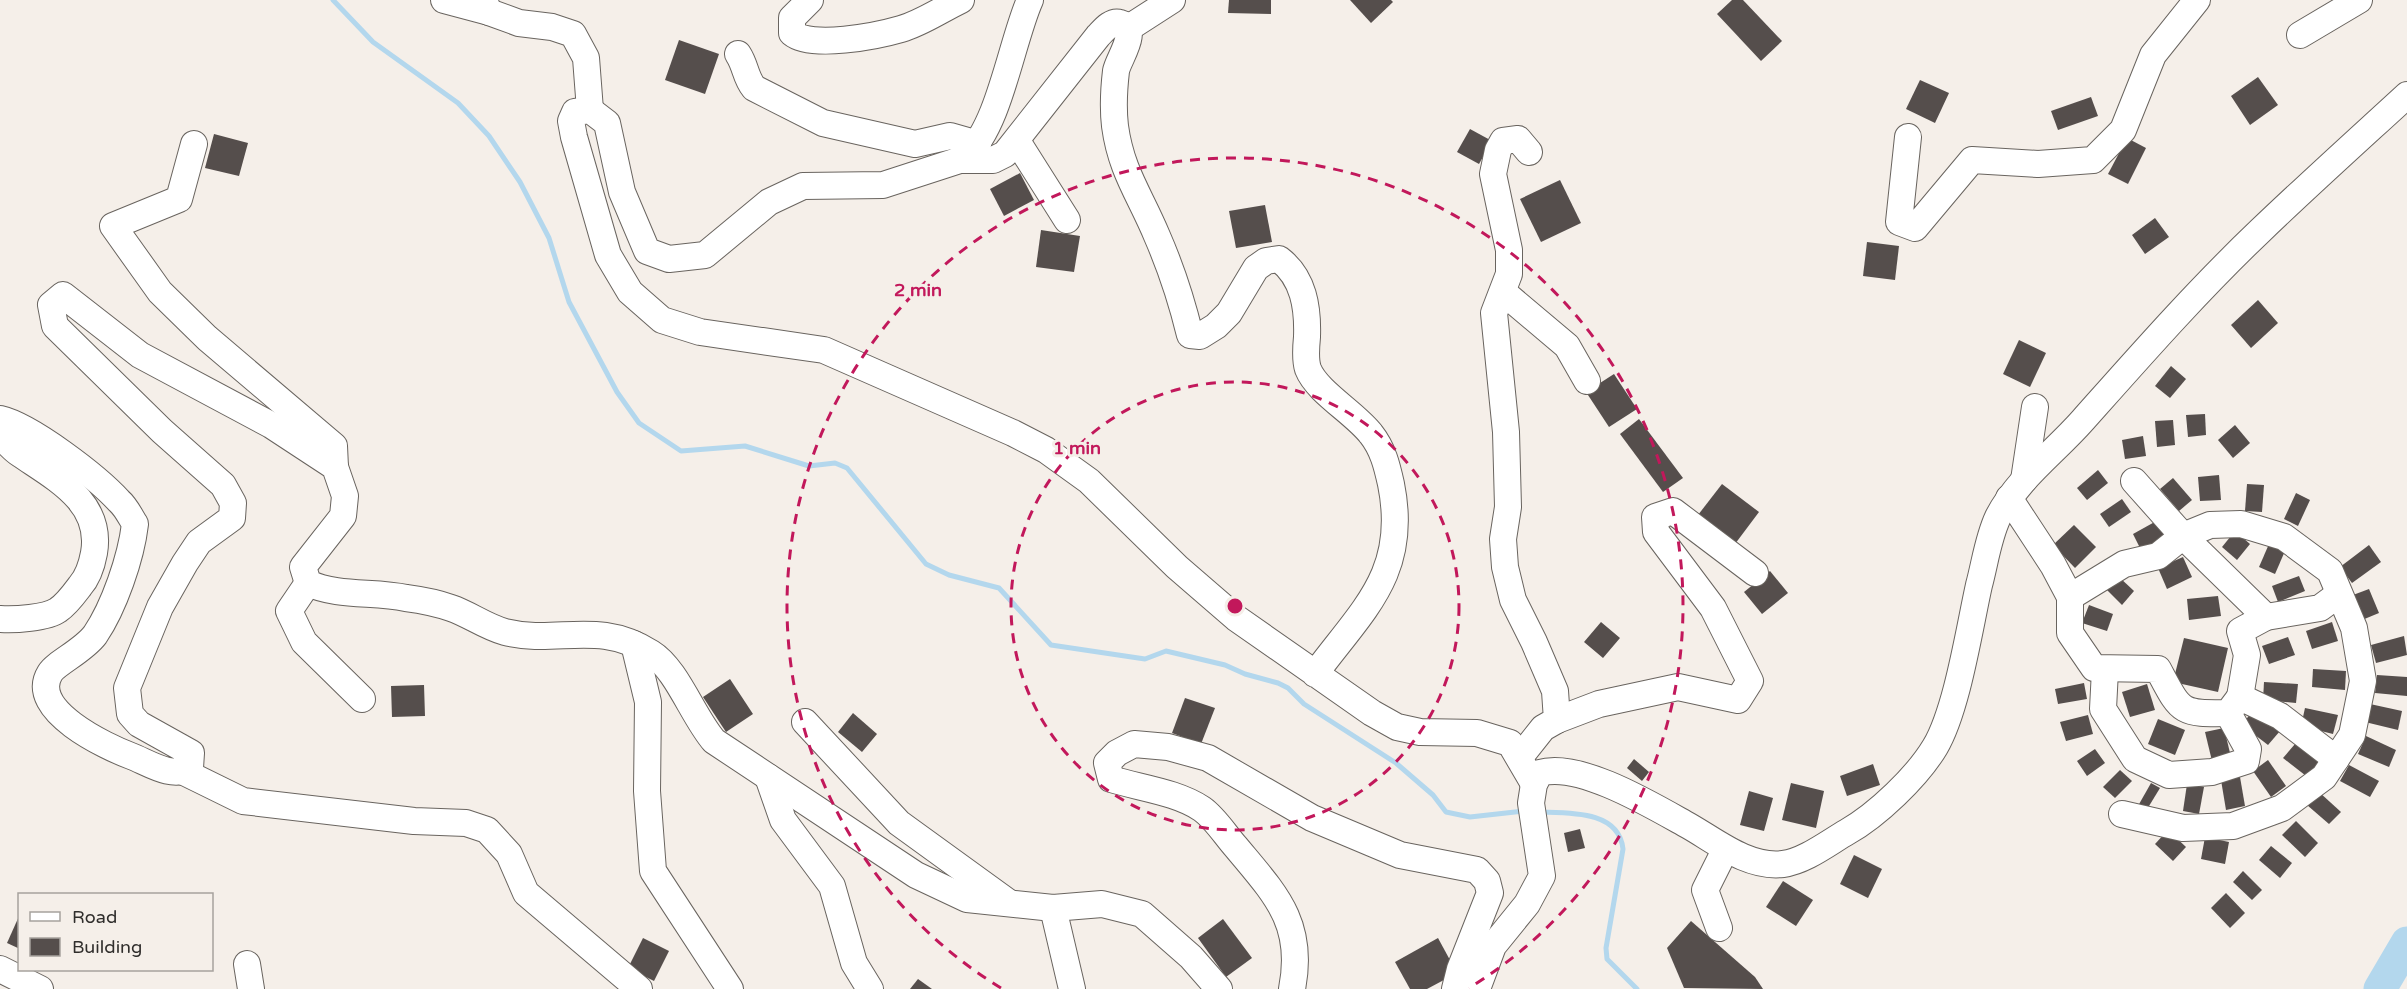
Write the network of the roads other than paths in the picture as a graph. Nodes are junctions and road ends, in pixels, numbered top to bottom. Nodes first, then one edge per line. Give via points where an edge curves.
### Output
1 (444, 0) edge
2 (810, 0) edge
3 (961, 0) edge
4 (1030, 0) edge
5 (1173, 0) edge
6 (2197, 0) edge
7 (2359, 0) edge
8 (486, 6) edge
9 (1127, 29) junction
10 (2300, 35) dead end
11 (738, 54) dead end
12 (2407, 95) edge
13 (590, 110) junction
14 (1908, 137) dead end
15 (1017, 141) junction
16 (194, 144) dead end
17 (969, 152) junction
18 (1529, 152) dead end
19 (1068, 219) dead end
20 (1503, 292) junction
21 (1587, 381) dead end
22 (2035, 406) dead end
23 (0, 419) edge
24 (0, 435) edge
25 (335, 467) junction
26 (2134, 481) dead end
27 (2016, 489) junction
28 (2183, 536) junction
29 (1755, 573) dead end
30 (308, 584) junction
31 (2339, 594) junction
32 (2070, 597) junction
33 (2266, 618) junction
34 (0, 620) edge
35 (634, 644) junction
36 (2105, 670) junction
37 (1315, 674) junction
38 (362, 699) dead end
39 (2234, 705) junction
40 (1557, 720) junction
41 (805, 723) dead end
42 (1520, 757) junction
43 (2336, 759) junction
44 (184, 772) junction
45 (768, 777) junction
46 (1533, 801) junction
47 (2122, 814) dead end
48 (1725, 850) junction
49 (1010, 904) junction
50 (1053, 908) junction
51 (1719, 928) dead end
52 (247, 964) dead end
53 (0, 969) edge
54 (40, 989) edge
55 (251, 989) edge
56 (639, 989) edge
57 (730, 989) edge
58 (870, 989) edge
59 (1072, 989) edge
60 (1219, 989) edge
61 (1292, 989) edge
62 (1455, 989) edge
63 (1477, 989) edge

1 - 8 street
2 - 3 street via 792,18 792,33 800,40 822,43 902,29
4 - 17 street via 1008,68
5 - 9 street
6 - 14 street via 2153,55 2123,130 2093,160 2038,164 1972,160 1915,228 1899,222
7 - 10 street
8 - 13 street via 519,23 573,34 585,58
9 - 15 street via 1116,22 1108,26 1064,76
9 - 37 street via 1128,43 1117,69 1114,115 1119,153 1157,235 1190,335 1200,336 1216,326 1229,313 1256,268 1266,261 1279,260 1290,268 1307,310 1307,366 1312,378 1360,419 1385,457 1395,506 1396,539 1389,565 1380,586
11 - 17 street via 754,88 823,123 915,144 950,136
12 - 27 street via 2258,232
13 - 17 street via 607,123 622,192 647,252 669,259 705,255 769,202 803,186 882,185
13 - 37 street via 575,112 571,121 608,255 630,292 662,320 700,332 824,350 972,413 1046,450 1089,481 1236,618
15 - 17 street via 993,160
15 - 19 street
16 - 25 street via 179,199 113,226 160,292 207,338 334,446
18 - 20 street via 1518,138 1503,141 1493,174 1509,250 1509,274
20 - 21 street via 1567,346
20 - 40 street via 1494,313 1506,432 1505,567 1513,600 1555,691
22 - 27 street
23 - 44 street via 18,425 55,448 120,501 135,524 133,543 109,608 80,652 50,672 48,696 67,722 100,744 173,773
24 - 34 street via 80,500 95,525 96,541 93,562 84,582 57,611
25 - 30 street via 345,496 343,516 303,567
25 - 44 street via 271,425 140,355 63,295 51,305 55,326 223,485 233,503 232,518 199,542 185,563 160,607 127,688 130,714 139,724 191,753 190,768
26 - 28 street
27 - 32 street
27 - 48 street via 1991,537 1948,714 1935,747 1912,776 1865,822 1783,864
28 - 31 street via 2210,525 2241,524 2284,537 2330,571
28 - 32 street via 2158,556 2124,564
28 - 33 street
29 - 40 street via 1673,511 1655,517 1656,532 1713,608 1750,681 1738,700 1678,687 1599,704
30 - 35 street via 321,590 404,597 451,608 504,632 584,632 614,635
30 - 38 street via 289,611 304,642
31 - 33 street via 2320,608
31 - 43 street via 2354,628 2363,681 2352,735
32 - 36 street via 2070,633 2094,668
33 - 39 street via 2241,631 2247,655
35 - 45 street via 653,654 672,676 700,725 714,741
35 - 57 street via 648,702 647,791 653,871
36 - 39 street via 2158,669 2176,704 2194,714
36 - 39 street via 2103,709 2135,759 2169,775 2212,772 2246,761 2248,749
37 - 42 street via 1397,727 1420,732 1491,735 1510,743
39 - 43 street via 2280,716
40 - 42 street via 1544,728
41 - 49 street via 899,823
42 - 46 street
43 - 47 street via 2324,777 2282,808 2233,826 2183,828
44 - 56 street via 243,801 414,821 466,823 486,830 509,854 526,893
45 - 49 street via 916,875 967,899
45 - 58 street via 783,820 832,886 854,963
46 - 48 street via 1540,773 1568,770 1599,780 1690,827
46 - 63 street via 1542,876 1527,904 1493,946
48 - 51 street via 1705,890
49 - 50 street
50 - 59 street
50 - 60 street via 1102,904 1142,914 1191,957
52 - 55 street
53 - 54 street
61 - 62 street via 1295,938 1270,888 1204,810 1184,800 1111,779 1107,764 1117,753 1134,744 1168,747 1208,758 1312,818 1400,855 1477,870 1487,881 1490,893

